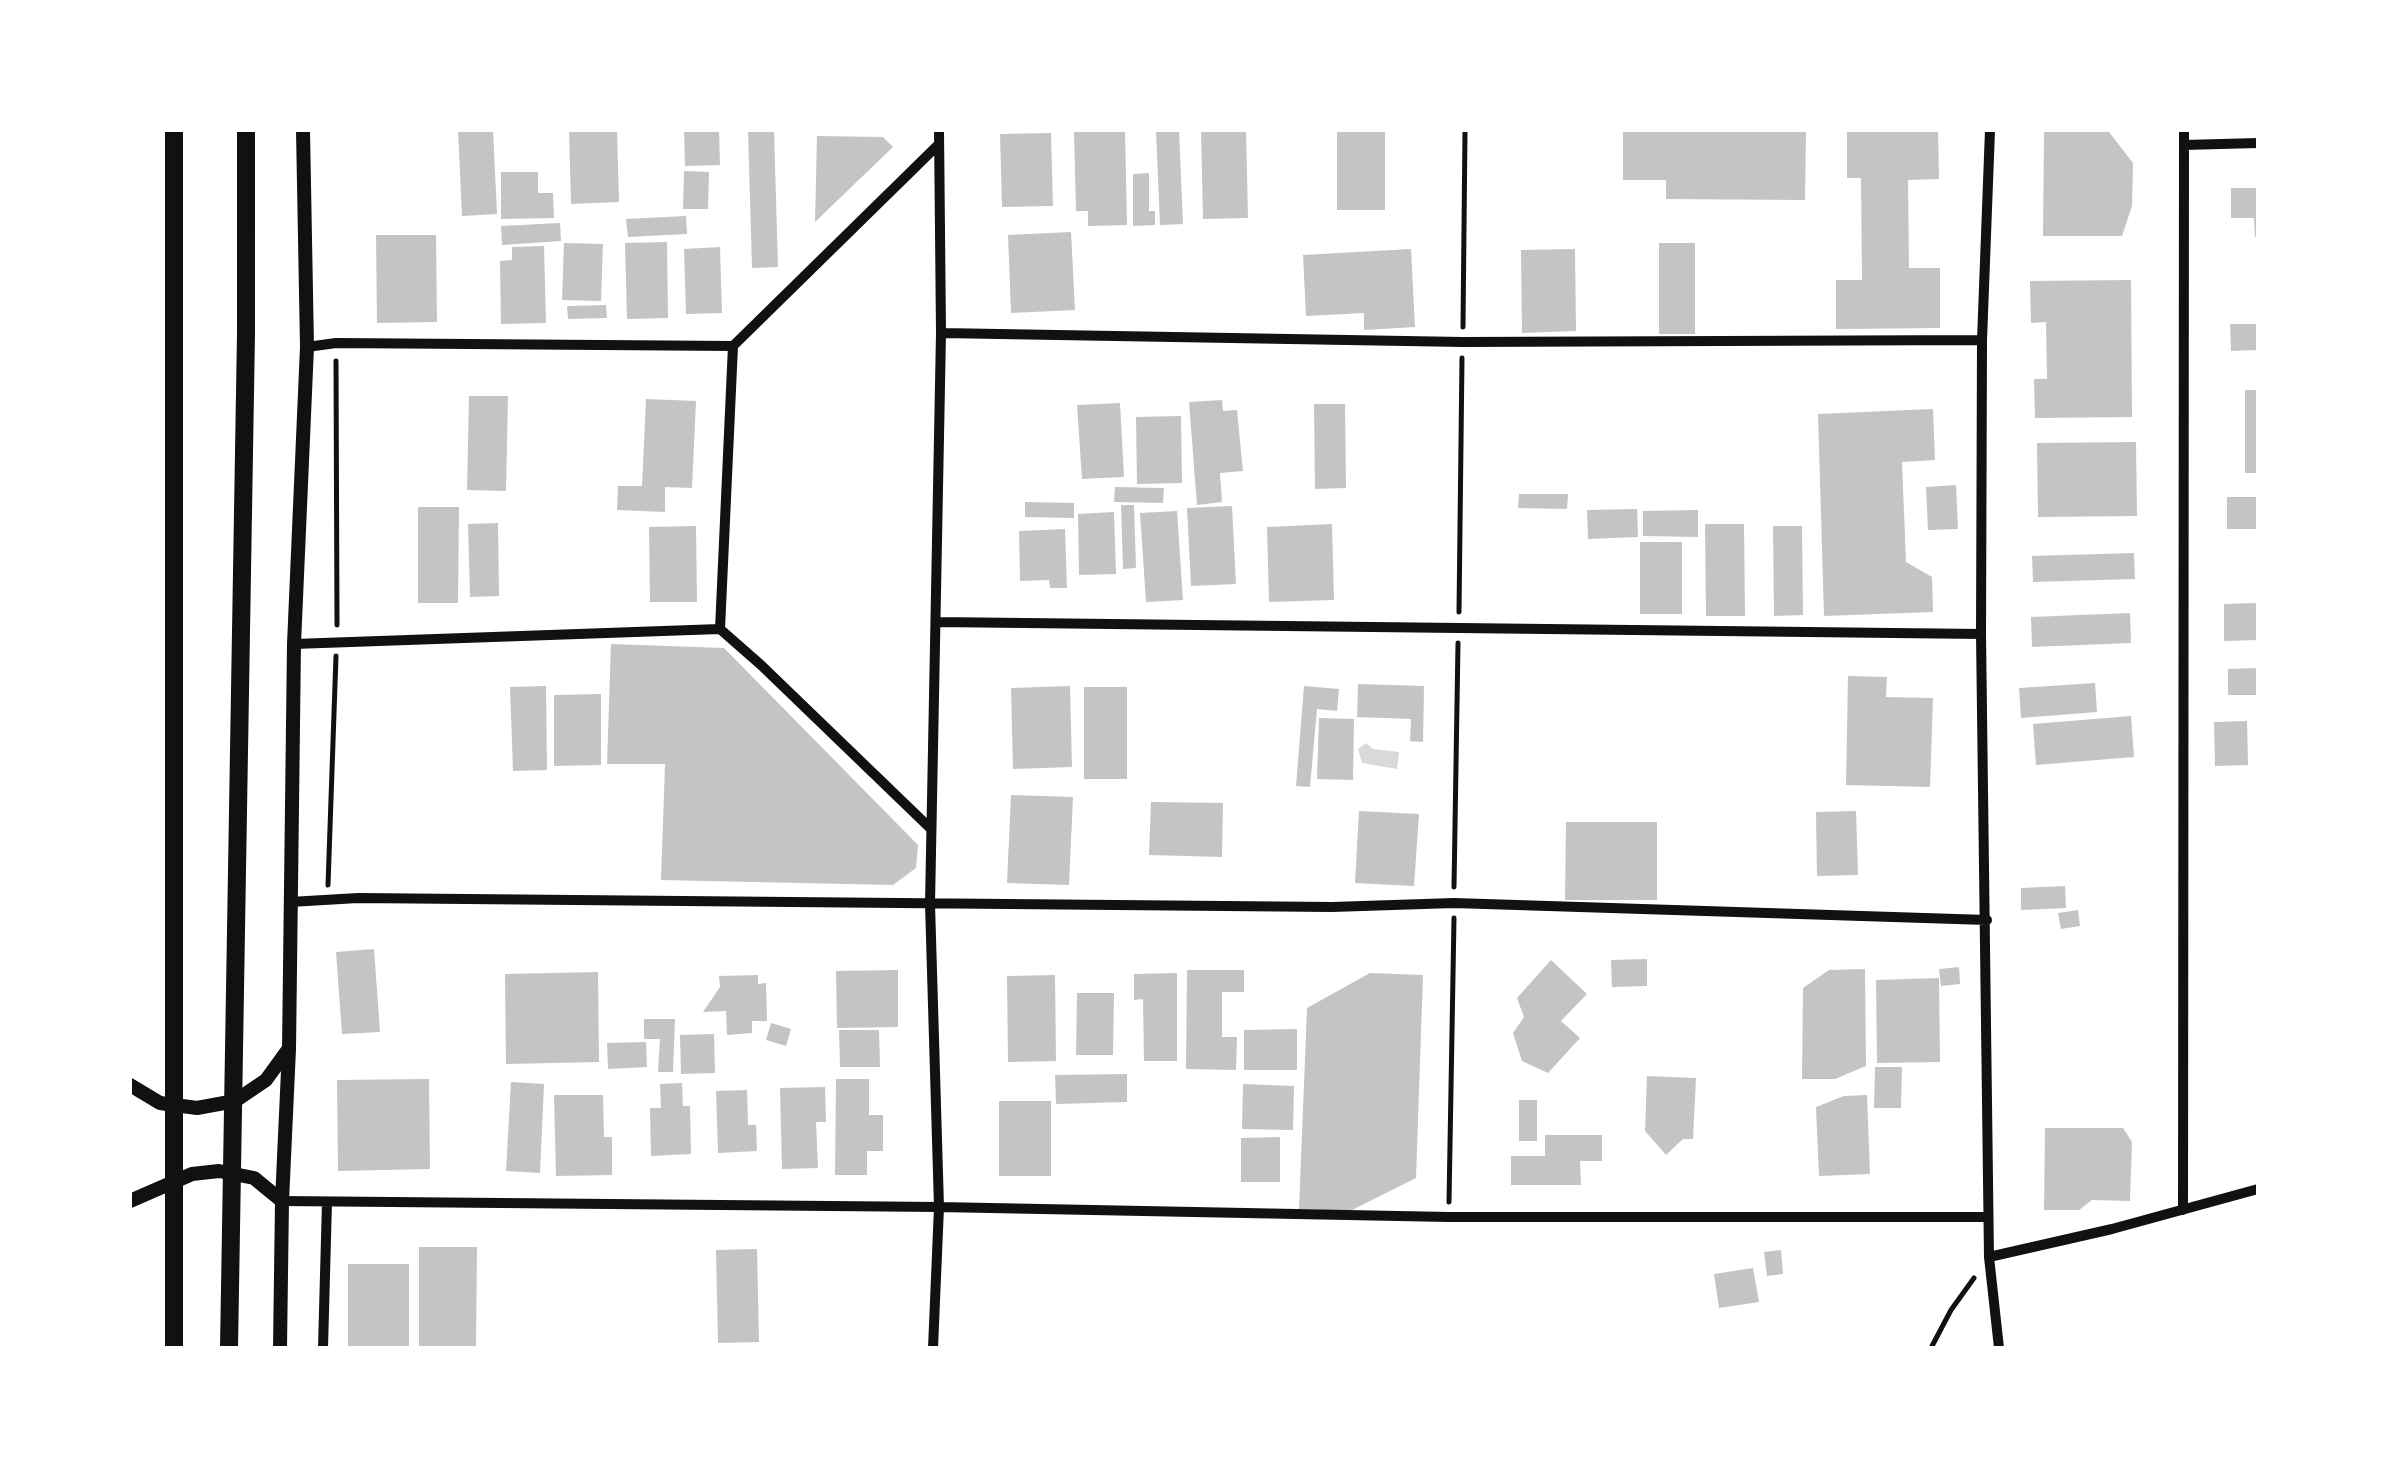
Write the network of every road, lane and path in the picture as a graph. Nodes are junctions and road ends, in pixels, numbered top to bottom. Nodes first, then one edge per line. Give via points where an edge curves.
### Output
1 (174, 130) edge
2 (246, 130) edge
3 (302, 130) edge
4 (939, 130) edge
5 (1465, 130) edge
6 (1990, 130) edge
7 (2184, 130) edge
8 (2258, 143) edge
9 (939, 144) junction
10 (2184, 145) junction
11 (941, 333) junction
12 (1982, 340) junction
13 (1463, 342) junction
14 (336, 343) junction
15 (733, 346) junction
16 (307, 347) junction
17 (937, 622) junction
18 (720, 629) junction
19 (1458, 630) junction
20 (1981, 634) junction
21 (337, 641) junction
22 (294, 644) junction
23 (930, 828) junction
24 (328, 900) junction
25 (290, 902) junction
26 (1454, 903) junction
27 (930, 904) junction
28 (1987, 920) junction
29 (288, 1049) junction
30 (130, 1085) edge
31 (2258, 1189) edge
32 (130, 1201) edge
33 (282, 1201) junction
34 (327, 1202) junction
35 (939, 1207) junction
36 (2183, 1210) junction
37 (1448, 1216) junction
38 (1988, 1217) junction
39 (1988, 1257) junction
40 (174, 1348) edge
41 (228, 1348) edge
42 (280, 1348) edge
43 (323, 1348) edge
44 (934, 1348) edge
45 (1931, 1348) edge
46 (1999, 1348) edge

1 - 40 highway
2 - 41 highway
3 - 16 street
4 - 9 street
5 - 13 path
6 - 12 street
7 - 10 street
8 - 10 street
9 - 11 street
9 - 15 street
10 - 36 street
11 - 13 street
11 - 17 street
12 - 13 street
12 - 20 street
13 - 19 path
14 - 15 street
14 - 16 street
14 - 21 path
15 - 18 street
16 - 22 street
17 - 19 street
17 - 23 street
18 - 21 street
18 - 23 street
19 - 20 street
19 - 26 path
20 - 28 street
21 - 22 street
21 - 24 path
22 - 25 street
23 - 27 street
24 - 25 street
24 - 27 street
25 - 29 street
26 - 27 street
26 - 28 street
26 - 37 path
27 - 35 street
28 - 38 street
29 - 30 street via 266,1080 235,1100 198,1108 160,1102
29 - 33 street
31 - 36 street
32 - 33 street via 192,1174 218,1171 254,1178
33 - 34 street
33 - 42 street
34 - 35 street
34 - 43 street
35 - 37 street
35 - 44 street
36 - 39 street
37 - 38 street
38 - 39 street
39 - 45 path
39 - 46 street

